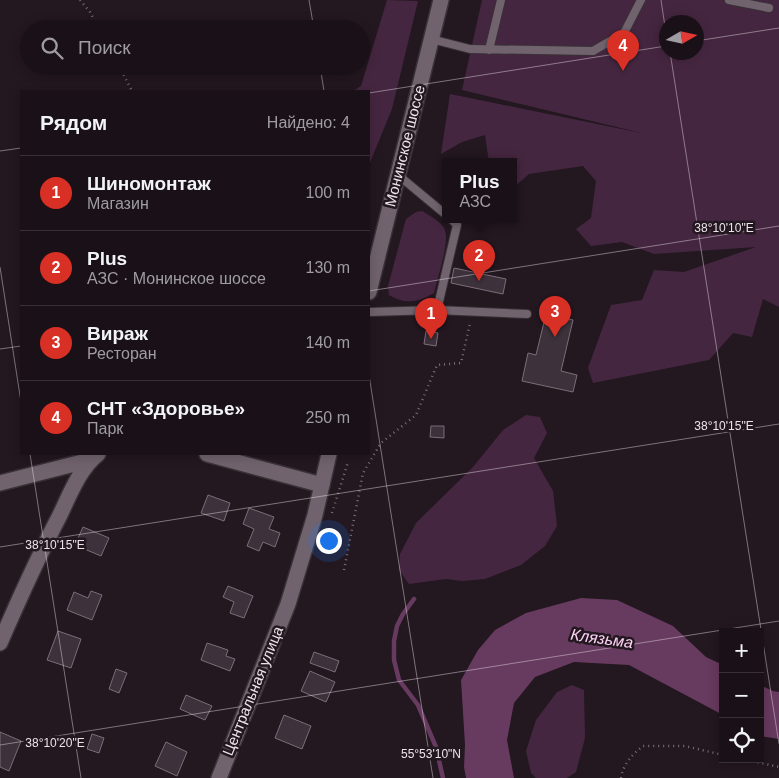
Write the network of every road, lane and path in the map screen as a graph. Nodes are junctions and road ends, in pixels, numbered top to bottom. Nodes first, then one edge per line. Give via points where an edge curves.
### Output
1 (80, 0) edge
2 (441, 0) edge
3 (500, 0) edge
4 (641, 0) edge
5 (728, 0) edge
6 (769, 8) dead end
7 (94, 20) edge
8 (431, 39) junction
9 (489, 50) junction
10 (124, 75) edge
11 (131, 90) edge
12 (398, 175) junction
13 (442, 212) edge
14 (455, 223) edge
15 (370, 288) edge
16 (438, 310) junction
17 (370, 312) edge
18 (473, 312) junction
19 (527, 314) dead end
20 (211, 455) edge
21 (329, 455) edge
22 (94, 457) edge
23 (348, 462) dead end
24 (0, 483) edge
25 (322, 485) junction
26 (330, 519) dead end
27 (344, 570) dead end
28 (0, 643) edge
29 (719, 754) edge
30 (761, 763) edge
31 (779, 767) edge
32 (219, 778) edge
33 (620, 778) edge

1 - 7 path
2 - 8 main road, Монинское шоссе
3 - 9 lane
4 - 9 lane via 624,34 593,51
5 - 6 lane
8 - 9 lane via 470,49
8 - 12 main road, Монинское шоссе
10 - 11 path
12 - 13 lane
12 - 15 main road, Монинское шоссе
14 - 16 lane
16 - 17 lane
16 - 18 lane
18 - 19 lane
18 - 27 path via 461,363 437,365 416,415 381,443 363,473
20 - 25 main road
21 - 25 main road
22 - 24 main road
22 - 28 main road via 76,482
23 - 26 path
25 - 32 main road, Центральная улица via 288,604
29 - 33 path via 685,746 643,746 631,756
30 - 31 path

